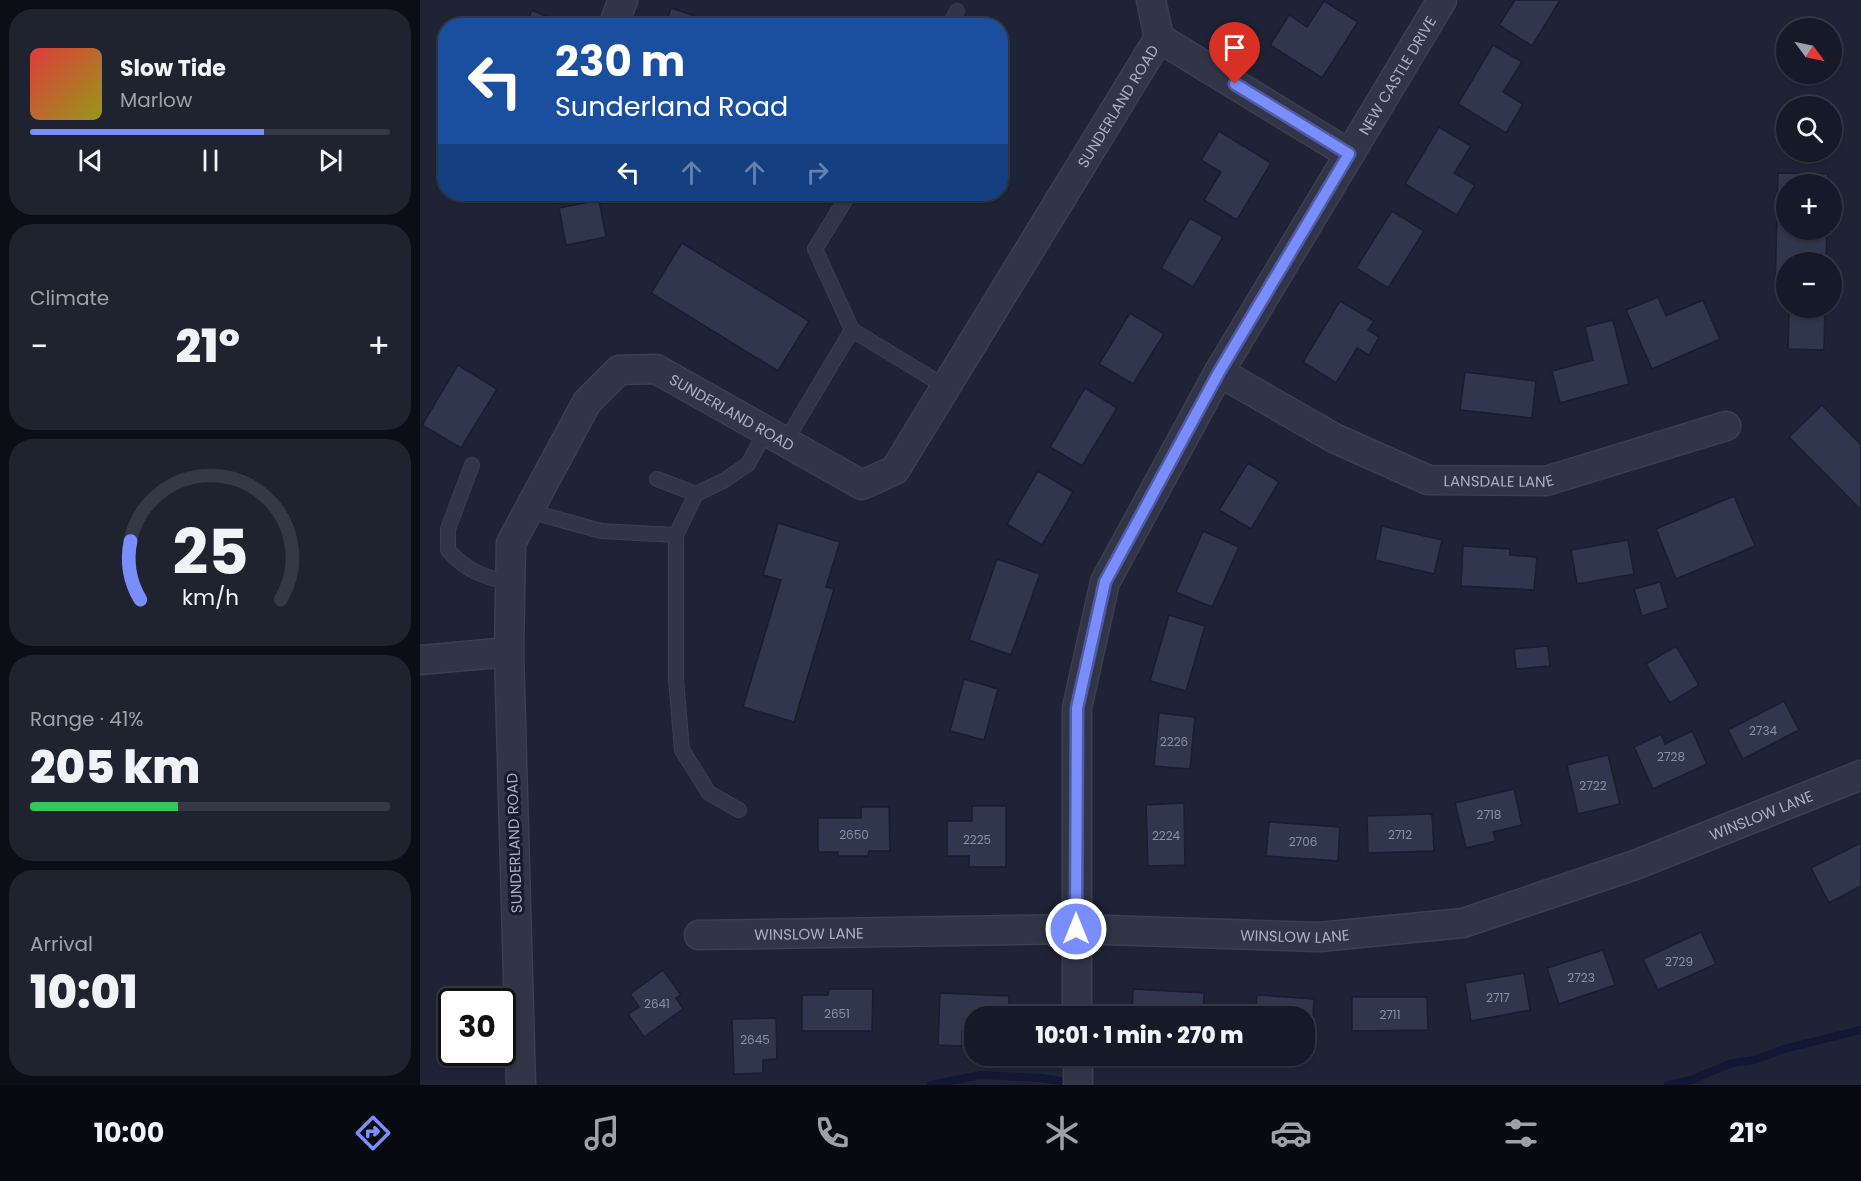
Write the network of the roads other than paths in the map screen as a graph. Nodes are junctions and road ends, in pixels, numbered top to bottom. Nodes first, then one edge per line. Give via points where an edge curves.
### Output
1 (623, 0) edge
2 (1151, 0) edge
3 (1442, 0) edge
4 (957, 11) dead end
5 (616, 18) edge
6 (953, 18) edge
7 (1160, 38) junction
8 (1349, 154) junction
9 (845, 201) edge
10 (852, 330) junction
11 (1219, 372) junction
12 (946, 387) junction
13 (1726, 426) dead end
14 (776, 436) junction
15 (472, 465) dead end
16 (657, 479) dead end
17 (696, 494) junction
18 (529, 512) junction
19 (676, 535) junction
20 (510, 583) junction
21 (509, 652) junction
22 (420, 660) edge
23 (1861, 775) edge
24 (739, 810) dead end
25 (1076, 929) junction
26 (699, 935) dead end
27 (1077, 1006) edge
28 (1078, 1066) edge
29 (521, 1085) edge
30 (1078, 1085) edge

1 - 5 street
2 - 7 street, SUNDERLAND ROAD
3 - 8 street, NEW CASTLE DRIVE
4 - 6 lane
7 - 8 street, SUNDERLAND ROAD
7 - 12 street, SUNDERLAND ROAD
8 - 11 street, NEW CASTLE DRIVE
9 - 10 lane via 816,249
10 - 12 lane
10 - 14 lane
11 - 13 street, LANSDALE LANE via 1334,438 1428,480 1546,481
11 - 25 street, NEW CASTLE DRIVE via 1105,582 1077,708
12 - 14 street, SUNDERLAND ROAD via 895,470 862,485
14 - 17 lane via 748,464
14 - 18 street, SUNDERLAND ROAD via 656,369 619,370 587,402
15 - 20 lane via 448,529 448,550 461,566 480,576
16 - 17 lane
17 - 19 lane
18 - 19 lane via 601,531
18 - 20 street, SUNDERLAND ROAD via 512,543
19 - 24 lane via 676,679 682,750 709,793
20 - 21 street, SUNDERLAND ROAD
21 - 22 street
21 - 29 street, SUNDERLAND ROAD
23 - 25 street, WINSLOW LANE via 1635,866 1463,923 1319,937
25 - 26 street, WINSLOW LANE
25 - 27 street, NEW CASTLE DRIVE
28 - 30 street

